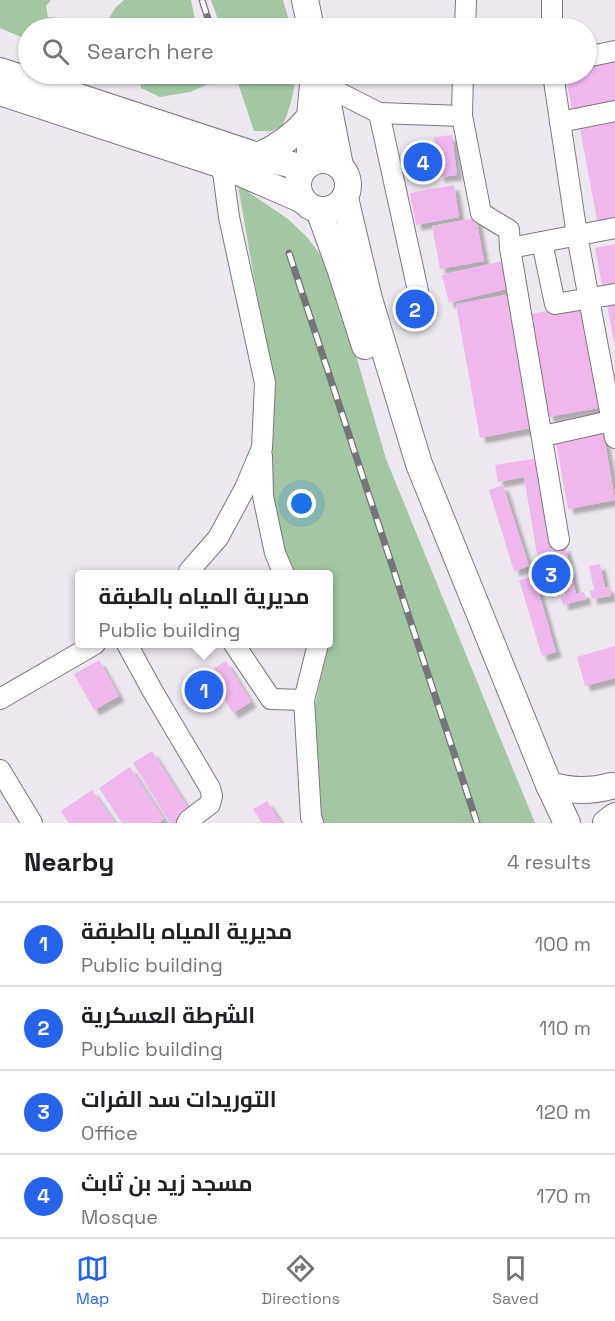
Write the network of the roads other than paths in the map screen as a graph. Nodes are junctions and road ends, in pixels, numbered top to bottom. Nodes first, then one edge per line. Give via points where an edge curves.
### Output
1 (305, 0) edge
2 (466, 0) edge
3 (552, 0) edge
4 (309, 18) edge
5 (465, 18) edge
6 (552, 18) edge
7 (615, 51) edge
8 (597, 55) edge
9 (0, 71) edge
10 (18, 78) edge
11 (34, 84) edge
12 (318, 84) edge
13 (322, 84) edge
14 (331, 84) edge
15 (463, 84) edge
16 (554, 84) edge
17 (0, 92) edge
18 (615, 111) edge
19 (379, 113) junction
20 (310, 117) junction
21 (462, 117) junction
22 (560, 122) junction
23 (222, 165) junction
24 (307, 165) junction
25 (340, 166) junction
26 (254, 167) junction
27 (345, 198) junction
28 (311, 205) junction
29 (615, 228) edge
30 (577, 235) junction
31 (542, 242) junction
32 (510, 248) junction
33 (615, 294) edge
34 (589, 299) junction
35 (420, 300) dead end
36 (614, 426) edge
37 (541, 432) junction
38 (262, 448) junction
39 (559, 540) dead end
40 (191, 570) edge
41 (283, 570) edge
42 (88, 648) edge
43 (129, 648) edge
44 (237, 648) edge
45 (317, 648) edge
46 (0, 699) edge
47 (304, 700) junction
48 (0, 770) edge
49 (613, 783) edge
50 (549, 785) junction
51 (32, 823) edge
52 (187, 823) edge
53 (313, 823) edge
54 (552, 823) edge
55 (569, 823) edge

1 - 4 main road
2 - 5 street
3 - 6 street
7 - 8 street
9 - 10 main road
11 - 26 main road
12 - 20 main road
13 - 25 main road
14 - 19 street
15 - 21 street
16 - 22 street
17 - 23 main road
18 - 22 street
19 - 21 street
19 - 35 street
20 - 24 main road
20 - 26 main road
21 - 32 street via 481,213 509,230
22 - 30 street
23 - 26 main road
23 - 38 street via 229,217 265,383
24 - 25 main road via 326,159
24 - 26 main road
24 - 28 main road via 297,184
25 - 27 main road via 348,181
26 - 28 main road
27 - 28 main road via 326,210
27 - 50 main road via 369,299 419,464
28 - 54 main road via 340,268 404,466
29 - 30 street
30 - 31 street
30 - 34 street
31 - 32 street
31 - 34 street via 555,304
32 - 37 street
33 - 34 street
34 - 36 street
36 - 37 street via 548,435
37 - 39 street
38 - 40 street via 218,538
38 - 41 street via 263,496 275,553
42 - 46 street
43 - 52 street via 210,788 210,804
44 - 47 street via 271,699
45 - 47 street
47 - 53 street
48 - 51 street
49 - 50 main road via 599,789 573,791
49 - 55 main road
50 - 55 main road

